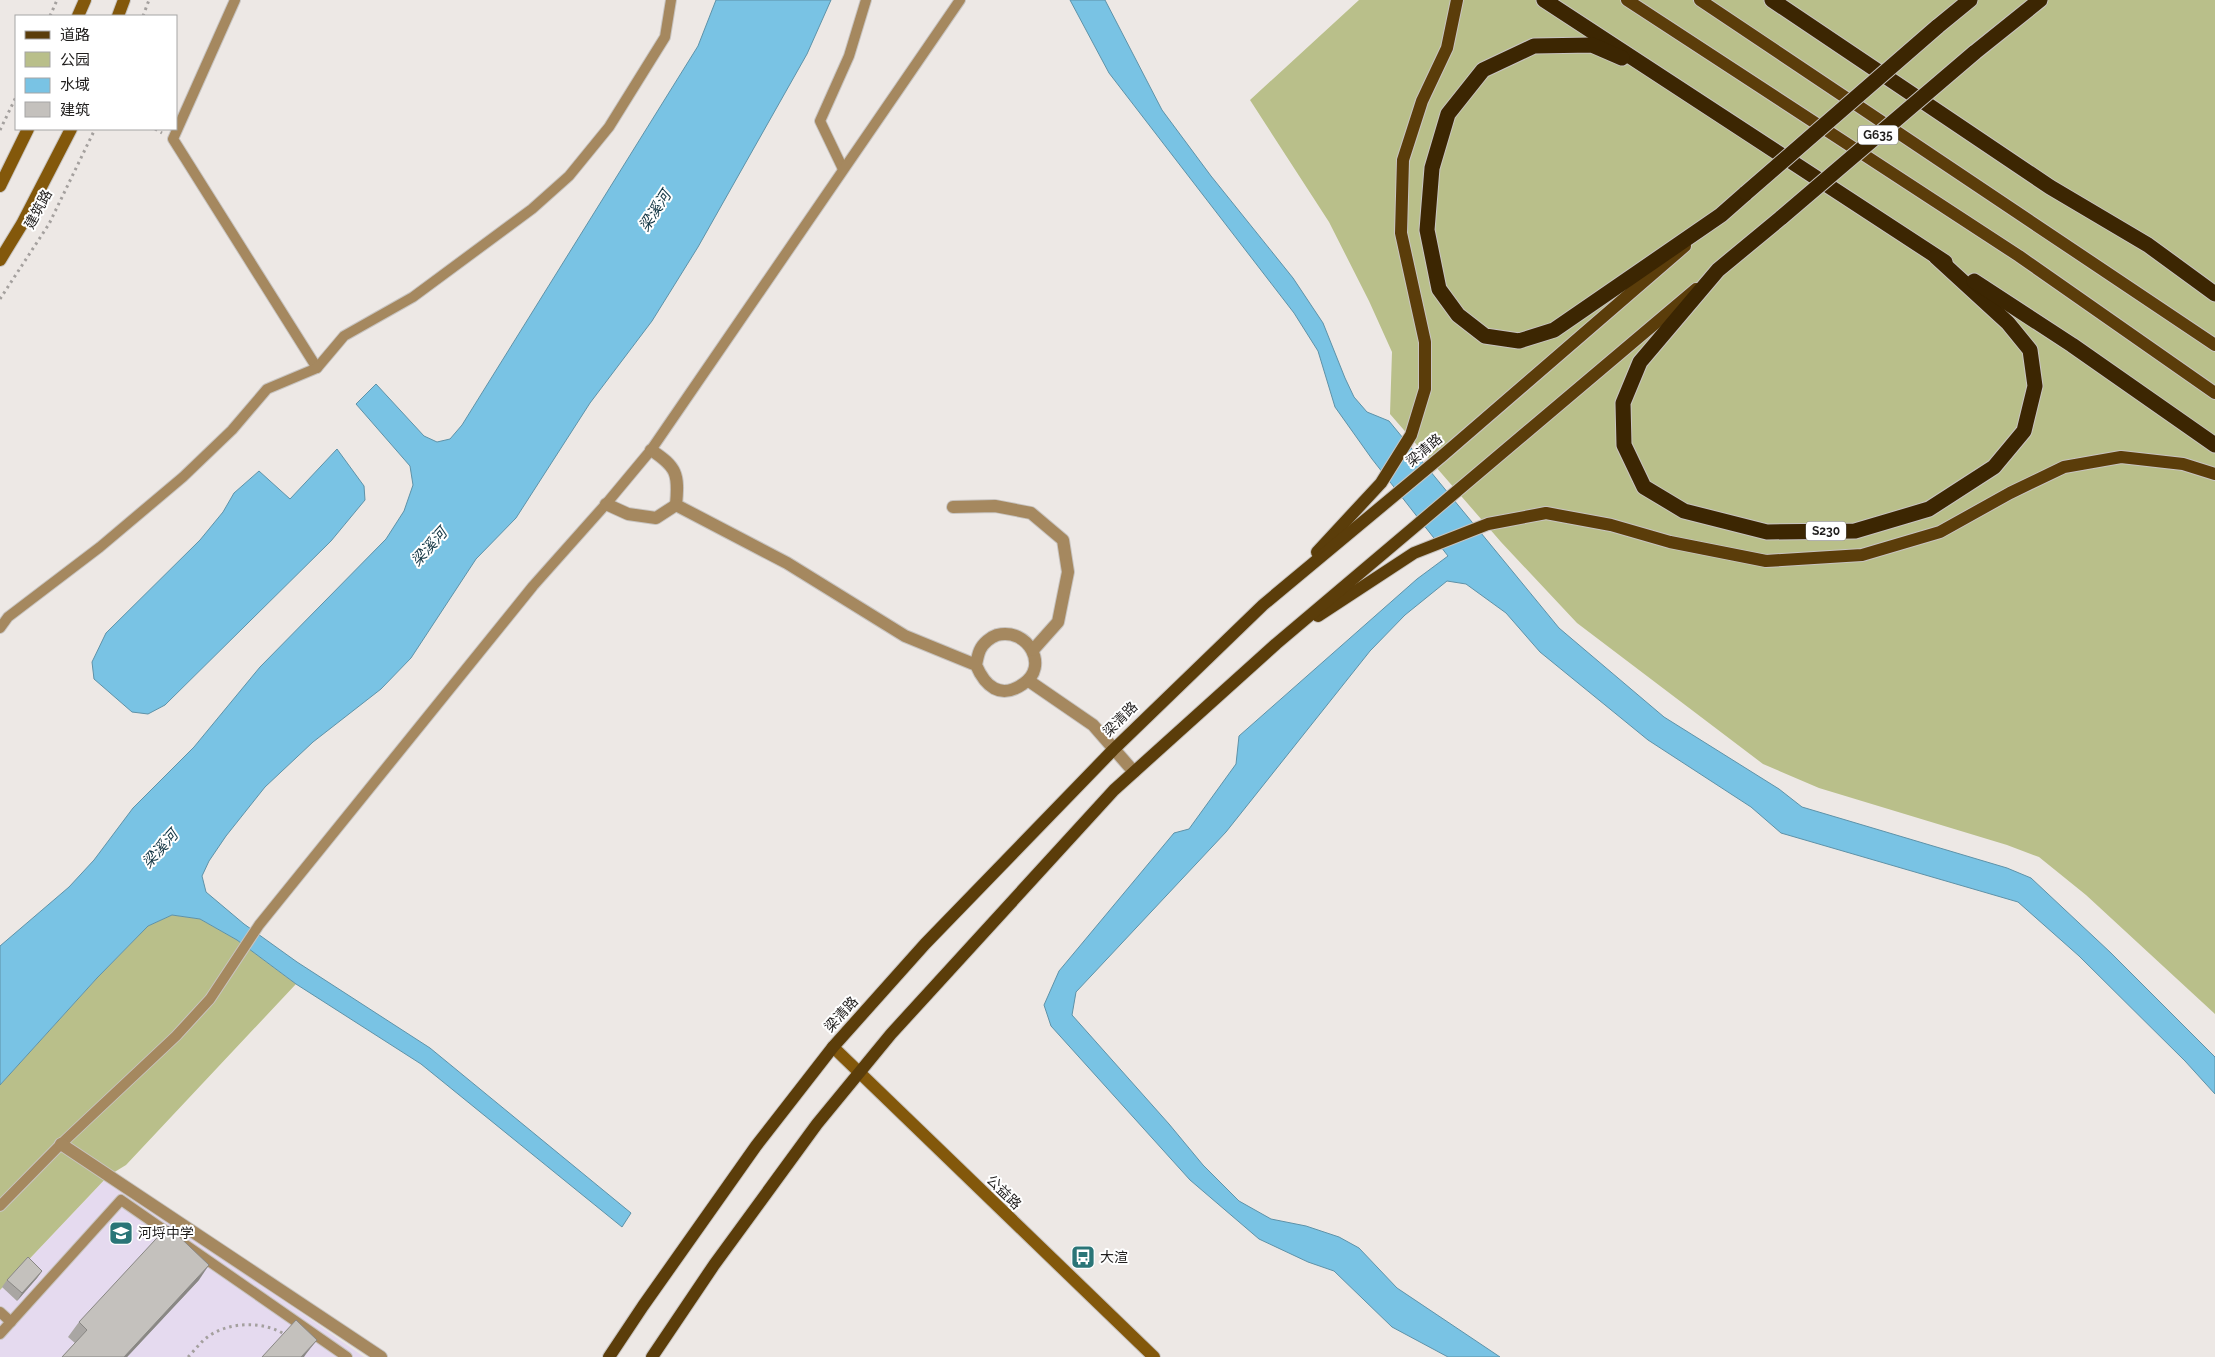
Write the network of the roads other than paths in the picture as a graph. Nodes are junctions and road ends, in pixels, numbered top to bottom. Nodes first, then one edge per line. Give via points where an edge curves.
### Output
1 (84, 0) edge
2 (124, 0) edge
3 (235, 0) edge
4 (671, 0) edge
5 (866, 0) edge
6 (960, 0) edge
7 (1457, 0) edge
8 (1544, 0) edge
9 (1627, 0) edge
10 (1700, 0) edge
11 (1772, 0) edge
12 (1965, 0) edge
13 (1970, 0) edge
14 (2040, 0) edge
15 (78, 15) edge
16 (118, 15) edge
17 (1952, 16) junction
18 (1654, 70) junction
19 (178, 128) edge
20 (28, 130) edge
21 (70, 130) edge
22 (177, 130) edge
23 (843, 169) junction
24 (0, 186) edge
25 (1721, 215) junction
26 (1936, 256) junction
27 (0, 260) edge
28 (1718, 270) junction
29 (2215, 294) edge
30 (2215, 345) edge
31 (318, 368) junction
32 (2215, 393) edge
33 (2215, 445) edge
34 (651, 450) junction
35 (2215, 474) edge
36 (606, 504) junction
37 (676, 505) junction
38 (953, 507) dead end
39 (1282, 590) junction
40 (0, 628) edge
41 (1276, 644) junction
42 (1033, 650) junction
43 (976, 665) junction
44 (1029, 681) junction
45 (1113, 750) junction
46 (1134, 772) junction
47 (833, 1047) junction
48 (859, 1074) junction
49 (61, 1144) junction
50 (0, 1206) edge
51 (0, 1312) edge
52 (11, 1322) junction
53 (0, 1334) edge
54 (347, 1357) edge
55 (381, 1357) edge
56 (609, 1357) edge
57 (652, 1357) edge
58 (1154, 1357) edge

1 - 15 street
2 - 16 street
3 - 19 lane
4 - 31 lane via 665,38 609,127 569,176 532,209 413,297 344,336
5 - 23 lane via 849,56 820,121
6 - 23 lane
7 - 39 main road via 1447,48 1422,101 1403,160 1401,233 1425,342 1425,389 1411,435 1380,483
8 - 18 highway
9 - 32 main road via 2019,256
10 - 30 main road
11 - 29 highway via 2050,187 2148,245
12 - 17 highway
13 - 17 highway
14 - 28 highway, G635, bridge
17 - 25 highway, 梁清路, bridge
18 - 25 highway via 1592,45 1534,46 1484,70 1448,114 1432,168 1427,230 1439,289 1458,315 1485,336 1519,341 1554,330
18 - 26 highway
20 - 24 street
21 - 27 street, 建筑路
22 - 31 lane via 173,139
23 - 34 lane
25 - 39 main road, 梁清路
26 - 28 highway, S230 via 2008,322 2030,350 2035,386 2024,432 1994,467 1929,509 1854,531 1767,532 1684,511 1644,487 1624,445 1623,403 1640,362
26 - 33 highway via 2072,345
28 - 41 main road
31 - 40 lane via 267,389 232,430 183,477 100,547 8,617
34 - 36 lane
34 - 37 street via 670,462 678,483
35 - 41 main road via 2183,464 2122,457 2064,468 2010,493 1940,532 1862,555 1766,561 1546,513 1488,524 1414,554
36 - 37 street via 628,514 656,518
36 - 49 lane via 533,586 258,925 210,999 176,1036
37 - 43 street via 787,563 905,636
38 - 42 street via 995,506 1030,514 1063,540 1068,572 1058,622
39 - 45 main road, 梁清路 via 1164,698
41 - 46 main road
42 - 43 street via 1022,638 1007,633 991,637 980,649
42 - 44 street via 1035,666
43 - 44 street via 983,681 997,690 1014,690
44 - 45 street via 1093,725
45 - 46 street
45 - 47 main road, 梁清路 via 925,944
46 - 48 main road via 891,1034
47 - 48 street, 公益路
47 - 56 main road, 梁清路 via 756,1146
48 - 57 main road via 817,1124 714,1265
48 - 58 street, 公益路
49 - 50 lane
49 - 55 street
51 - 52 lane
52 - 53 lane
52 - 54 lane via 121,1200

